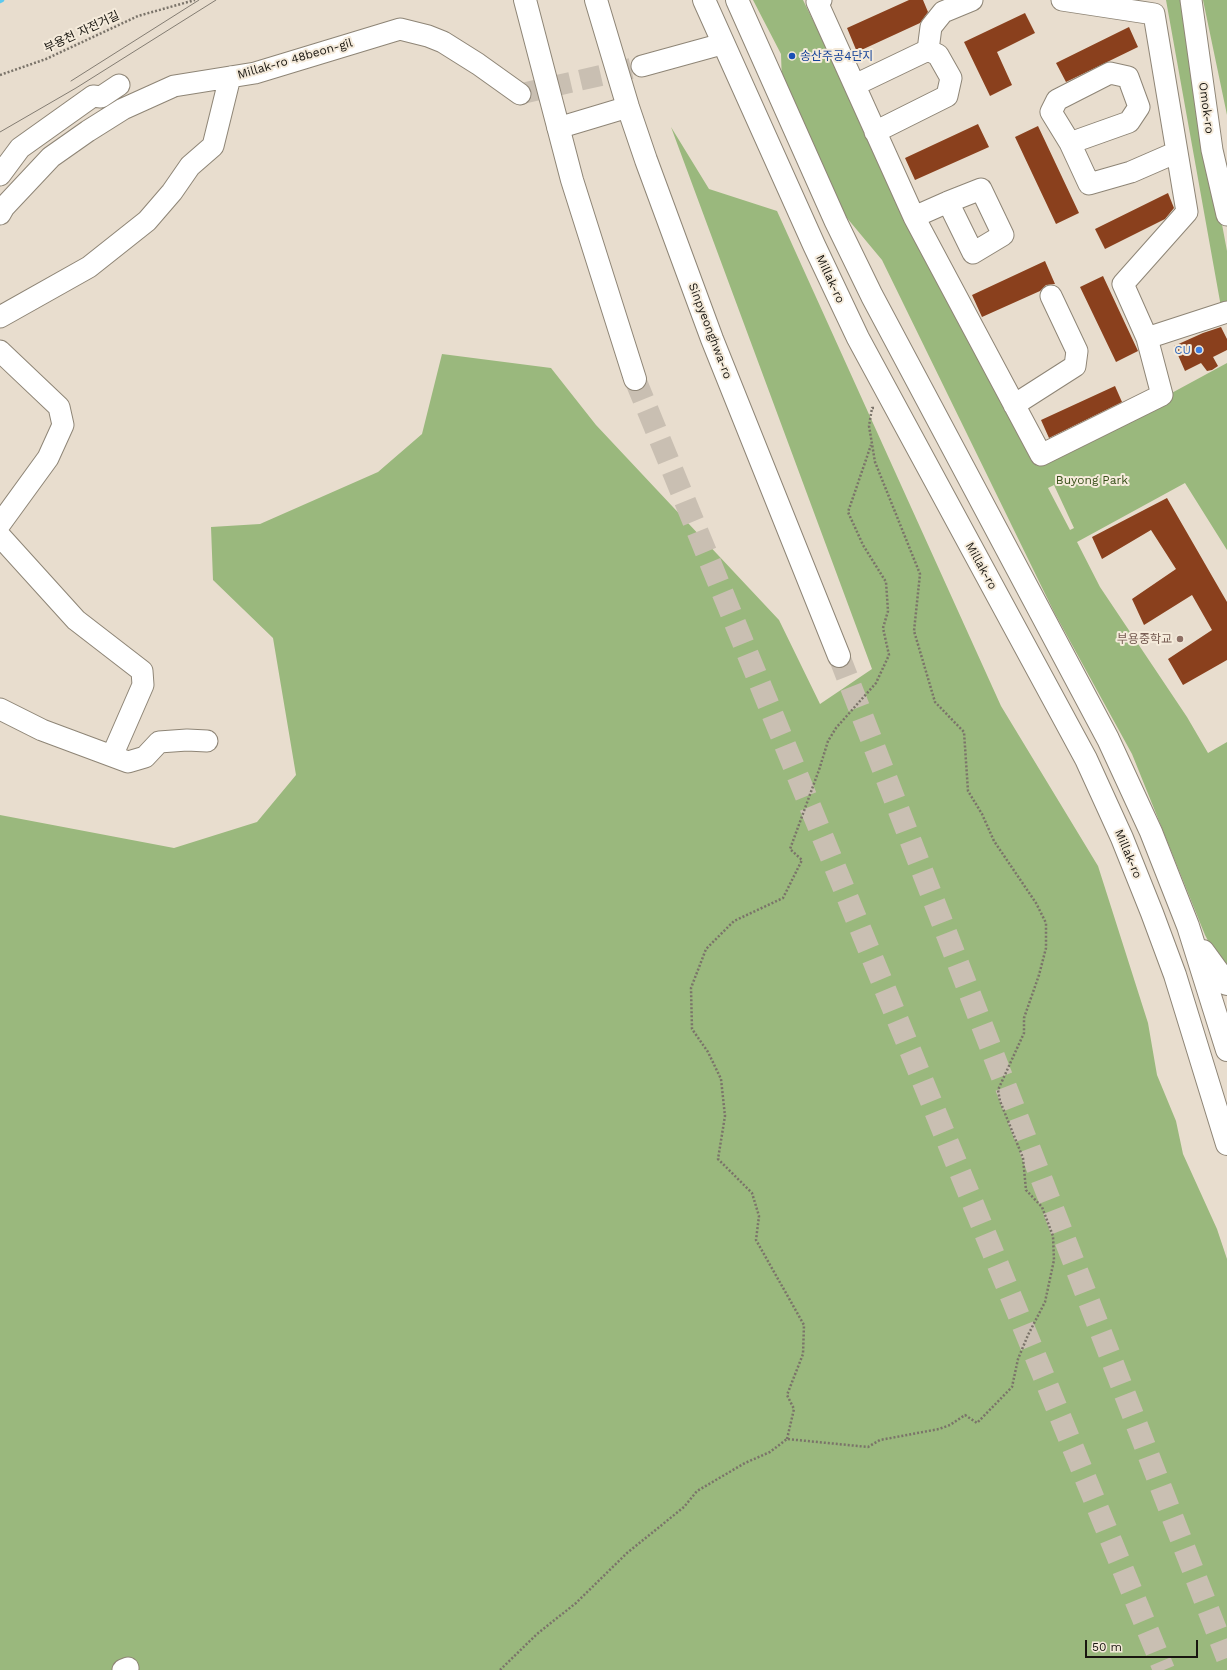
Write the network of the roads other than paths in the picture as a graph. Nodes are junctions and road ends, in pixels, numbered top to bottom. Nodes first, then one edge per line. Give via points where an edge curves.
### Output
1 (525, 0) edge
2 (596, 0) edge
3 (704, 0) edge
4 (737, 0) edge
5 (821, 0) edge
6 (972, 0) edge
7 (1062, 0) edge
8 (1191, 0) edge
9 (722, 44) junction
10 (928, 50) junction
11 (642, 66) tunnel mouth
12 (230, 78) junction
13 (119, 85) dead end
14 (855, 85) junction
15 (520, 94) dead end
16 (628, 107) junction
17 (558, 128) junction
18 (875, 132) junction
19 (1070, 143) dead end
20 (1177, 152) junction
21 (0, 176) edge
22 (948, 202) dead end
23 (0, 214) edge
24 (1227, 215) edge
25 (914, 217) junction
26 (1051, 296) dead end
27 (1227, 312) edge
28 (0, 317) edge
29 (1147, 338) junction
30 (0, 351) edge
31 (636, 379) tunnel mouth
32 (1014, 405) junction
33 (0, 524) edge
34 (0, 536) edge
35 (839, 656) tunnel mouth
36 (0, 709) edge
37 (207, 741) dead end
38 (112, 756) junction
39 (1188, 926) junction
40 (1227, 984) edge
41 (1227, 1050) edge
42 (1227, 1144) edge

1 - 17 main road
2 - 16 main road, Sinpyeonghwa-ro
3 - 9 main road, Millak-ro
4 - 39 main road via 875,303 1108,739 1152,832
5 - 14 street via 817,2
6 - 10 street via 943,12 931,27
7 - 20 street via 1154,14
8 - 24 street, Omok-ro via 1212,150
9 - 11 street
9 - 42 main road, Millak-ro via 858,338 1086,759 1152,913 1175,976
10 - 14 street
10 - 18 street via 938,55 951,78 947,96
12 - 15 street, Millak-ro 48beon-gil via 255,73 400,29 443,42
12 - 23 street, Millak-ro 48beon-gil via 174,86 123,109 51,158 4,206
12 - 28 street via 213,146 190,166 147,221 89,267
13 - 21 street via 102,97 93,96 20,148
14 - 18 street
16 - 17 street
16 - 35 main road, Sinpyeonghwa-ro via 712,338
17 - 31 main road via 572,180
18 - 25 street
19 - 20 street via 1089,184 1131,172
20 - 29 street via 1187,212 1123,284
22 - 25 street
25 - 32 street
26 - 32 street via 1077,351 1075,366
27 - 29 street
29 - 32 street via 1162,394 1133,409 1041,455
30 - 33 street via 59,407 63,425 48,458
34 - 38 street via 76,620 142,671 143,686
36 - 38 street via 42,730
37 - 38 street via 159,742 145,757 128,762
39 - 40 main road via 1207,959
39 - 41 main road

